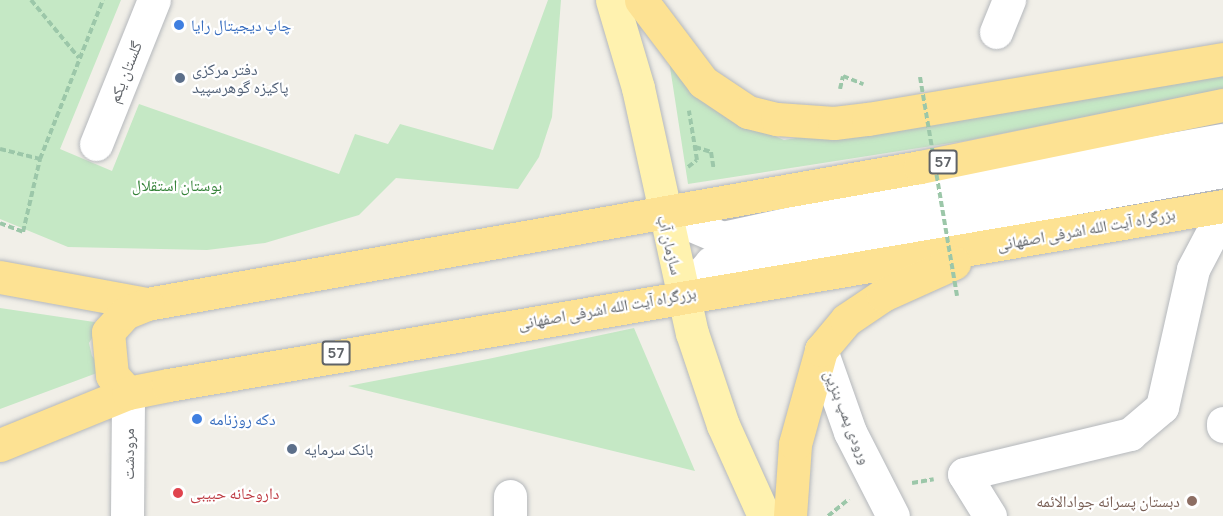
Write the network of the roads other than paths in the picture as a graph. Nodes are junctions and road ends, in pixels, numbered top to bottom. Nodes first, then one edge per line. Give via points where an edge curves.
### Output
1 (154, 0) edge
2 (612, 0) edge
3 (641, 0) edge
4 (1009, 0) edge
5 (996, 32) dead end
6 (1223, 59) edge
7 (1223, 105) edge
8 (1223, 140) edge
9 (96, 144) dead end
10 (1223, 171) edge
11 (1223, 206) edge
12 (661, 212) junction
13 (1223, 212) edge
14 (992, 246) junction
15 (0, 277) edge
16 (682, 296) junction
17 (147, 304) junction
18 (821, 350) junction
19 (128, 393) junction
20 (0, 445) edge
21 (127, 516) edge
22 (764, 516) edge
23 (790, 516) edge
24 (893, 516) edge
25 (990, 516) edge

1 - 9 street, گلستان یکم
2 - 12 main road, سازمان آب via 638,88
3 - 6 highway via 703,82 748,112 777,118 834,123 868,119
4 - 5 street
7 - 12 highway, 57 via 920,167
8 - 12 street via 947,189 722,238
10 - 16 street via 711,263
11 - 14 highway, بزرگراه آیت الله اشرفی اصفهانی / 57
12 - 16 main road, سازمان آب
12 - 17 highway, 57
13 - 25 street via 1193,269 1162,407 1130,434 964,474
14 - 16 highway, بزرگراه آیت الله اشرفی اصفهانی / 57
14 - 18 highway via 883,295 846,320
15 - 17 highway, 57
16 - 19 highway, بزرگراه آیت الله اشرفی اصفهانی / 57
16 - 22 main road, سازمان آب via 723,425
17 - 19 highway via 125,313 108,332 112,375
18 - 23 highway via 795,444
18 - 24 street, ورودی پمپ بنزین via 850,432
19 - 20 highway, بزرگراه آیت الله اشرفی اصفهانی / 57
19 - 21 street, مرودشت

